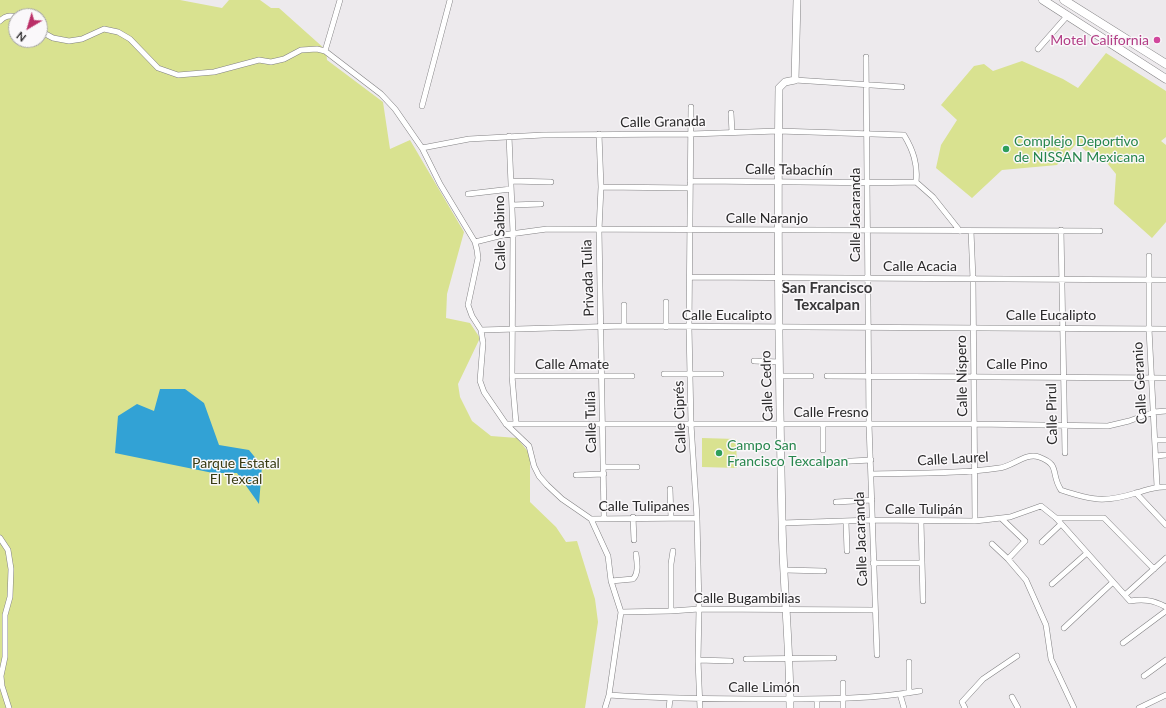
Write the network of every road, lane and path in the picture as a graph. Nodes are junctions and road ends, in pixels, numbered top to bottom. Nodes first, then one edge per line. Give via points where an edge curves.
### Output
1 (340, 0) edge
2 (450, 0) edge
3 (796, 0) edge
4 (1043, 0) edge
5 (1064, 0) edge
6 (1068, 15) junction
7 (48, 35) edge
8 (1038, 49) dead end
9 (325, 51) junction
10 (866, 57) dead end
11 (1166, 64) edge
12 (1165, 77) edge
13 (795, 80) junction
14 (866, 84) junction
15 (902, 87) dead end
16 (422, 106) dead end
17 (691, 107) dead end
18 (731, 114) dead end
19 (778, 131) junction
20 (732, 132) junction
21 (867, 133) junction
22 (599, 134) junction
23 (691, 134) junction
24 (509, 136) junction
25 (422, 148) junction
26 (511, 181) junction
27 (690, 181) junction
28 (779, 181) junction
29 (551, 182) dead end
30 (916, 182) junction
31 (866, 183) junction
32 (600, 187) junction
33 (690, 188) junction
34 (511, 189) junction
35 (468, 194) dead end
36 (541, 204) dead end
37 (512, 205) junction
38 (778, 229) junction
39 (599, 230) junction
40 (867, 230) junction
41 (1061, 230) junction
42 (690, 231) junction
43 (960, 231) junction
44 (971, 231) junction
45 (1100, 231) dead end
46 (513, 233) junction
47 (475, 242) junction
48 (1150, 256) dead end
49 (690, 277) junction
50 (779, 278) junction
51 (868, 278) junction
52 (973, 279) junction
53 (1062, 279) junction
54 (1149, 280) junction
55 (1166, 280) edge
56 (666, 302) dead end
57 (624, 305) dead end
58 (602, 326) junction
59 (624, 326) junction
60 (666, 326) junction
61 (689, 327) junction
62 (778, 327) junction
63 (868, 327) junction
64 (974, 327) junction
65 (1062, 327) junction
66 (1149, 328) junction
67 (513, 329) junction
68 (1166, 329) edge
69 (481, 330) junction
70 (754, 361) dead end
71 (779, 362) junction
72 (664, 374) dead end
73 (690, 374) junction
74 (721, 374) dead end
75 (512, 376) junction
76 (602, 376) junction
77 (632, 376) dead end
78 (779, 376) junction
79 (811, 376) dead end
80 (828, 376) dead end
81 (868, 376) junction
82 (974, 376) junction
83 (1063, 377) junction
84 (1151, 378) junction
85 (1166, 378) edge
86 (1166, 411) edge
87 (1154, 412) junction
88 (516, 423) junction
89 (506, 424) junction
90 (691, 424) junction
91 (781, 424) junction
92 (823, 424) junction
93 (869, 424) junction
94 (975, 424) junction
95 (603, 425) junction
96 (1063, 425) junction
97 (1155, 440) junction
98 (1166, 440) edge
99 (823, 450) dead end
100 (1065, 453) dead end
101 (1166, 455) edge
102 (1156, 456) junction
103 (870, 460) junction
104 (833, 462) dead end
105 (604, 467) junction
106 (637, 467) dead end
107 (975, 472) junction
108 (604, 474) junction
109 (870, 474) junction
110 (576, 475) dead end
111 (1157, 486) junction
112 (1166, 487) edge
113 (670, 490) dead end
114 (1136, 493) junction
115 (872, 500) junction
116 (836, 502) dead end
117 (604, 518) junction
118 (633, 518) junction
119 (671, 518) junction
120 (697, 518) junction
121 (1056, 518) junction
122 (591, 519) junction
123 (1002, 519) junction
124 (872, 520) junction
125 (920, 521) junction
126 (976, 521) junction
127 (846, 522) junction
128 (782, 523) junction
129 (1061, 524) junction
130 (1166, 525) edge
131 (0, 538) edge
132 (634, 540) dead end
133 (1042, 542) dead end
134 (992, 544) dead end
135 (673, 551) dead end
136 (846, 551) dead end
137 (1087, 553) junction
138 (636, 554) dead end
139 (1166, 558) edge
140 (1008, 559) junction
141 (874, 563) junction
142 (921, 563) junction
143 (1154, 569) junction
144 (784, 570) junction
145 (824, 571) dead end
146 (611, 581) junction
147 (1113, 582) junction
148 (1052, 584) dead end
149 (1125, 596) junction
150 (923, 601) dead end
151 (1166, 607) edge
152 (699, 609) junction
153 (787, 610) junction
154 (874, 610) junction
155 (671, 611) junction
156 (1166, 611) edge
157 (621, 612) junction
158 (1064, 628) dead end
159 (1123, 643) dead end
160 (877, 655) dead end
161 (1017, 656) dead end
162 (834, 658) dead end
163 (746, 659) dead end
164 (789, 659) junction
165 (698, 660) junction
166 (1166, 660) edge
167 (731, 661) dead end
168 (909, 662) dead end
169 (1144, 676) dead end
170 (843, 683) dead end
171 (920, 691) dead end
172 (909, 693) junction
173 (900, 694) junction
174 (608, 695) junction
175 (1012, 696) dead end
176 (1166, 697) edge
177 (843, 698) junction
178 (670, 699) junction
179 (790, 699) junction
180 (817, 699) junction
181 (700, 700) junction
182 (9, 708) edge
183 (605, 708) edge
184 (670, 708) edge
185 (700, 708) edge
186 (790, 708) edge
187 (817, 708) edge
188 (843, 708) edge
189 (904, 708) edge
190 (965, 708) edge
191 (1018, 708) edge
192 (1074, 708) edge
193 (1139, 708) edge

1 - 9 street
2 - 16 street
3 - 13 street
4 - 6 main road
5 - 11 main road
6 - 8 street
6 - 12 main road
7 - 9 street via 69,41 82,39 104,29 118,32 130,39 158,68 178,75 214,72 259,60 271,62 301,50
9 - 25 street via 381,94 395,109
10 - 14 street, Calle Jacaranda
13 - 14 street
13 - 19 street, Calle Cedro via 785,82 779,88
14 - 15 street
14 - 21 street, Calle Jacaranda
17 - 23 street, Calle Ciprés
18 - 20 street
19 - 20 street, Calle Granada
19 - 21 street, Calle Granada
19 - 28 street, Calle Cedro
20 - 23 street, Calle Granada
21 - 30 street, Calle Granada via 904,135 916,161
21 - 31 street, Calle Jacaranda
22 - 23 street, Calle Granada
22 - 24 street, Calle Granada
22 - 32 street
23 - 27 street, Calle Ciprés
24 - 25 street, Calle Granada via 469,139
24 - 26 street, Calle Sabino
25 - 47 street via 440,184
26 - 29 street
26 - 34 street, Calle Sabino
27 - 28 street, Calle Tabachín
27 - 33 street, Calle Ciprés
28 - 31 street, Calle Tabachín
28 - 38 street, Calle Cedro
30 - 31 street, Calle Tabachín
30 - 43 street via 933,197
31 - 40 street, Calle Jacaranda
32 - 33 street
32 - 39 street
33 - 42 street, Calle Ciprés
34 - 35 street
34 - 37 street, Calle Sabino
36 - 37 street
37 - 46 street, Calle Sabino
38 - 40 street, Calle Naranjo
38 - 42 street, Calle Naranjo
38 - 50 street, Calle Cedro
39 - 42 street, Calle Naranjo
39 - 46 street, Calle Naranjo via 547,229
39 - 58 street, Privada Tulia
40 - 43 street, Calle Naranjo
40 - 51 street, Calle Jacaranda
41 - 44 street, Calle Naranjo
41 - 45 street, Calle Naranjo
41 - 53 street, Calle Pirul
42 - 49 street, Calle Ciprés
43 - 44 street, Calle Naranjo
44 - 52 street, Calle Níspero
46 - 47 street, Calle Naranjo
46 - 67 street, Calle Sabino
47 - 69 street via 478,258 468,305
48 - 54 street, Calle Geranio
49 - 50 street, Calle Acacia
49 - 61 street, Calle Ciprés
50 - 51 street, Calle Acacia
50 - 62 street, Calle Cedro
51 - 52 street, Calle Acacia
51 - 63 street, Calle Jacaranda
52 - 53 street, Calle Acacia
52 - 64 street, Calle Níspero
53 - 54 street, Calle Acacia
53 - 65 street, Calle Pirul
54 - 55 street, Calle Acacia
54 - 66 street, Calle Geranio
56 - 60 street
57 - 59 street
58 - 59 street, Calle Eucalipto
58 - 67 street, Calle Eucalipto
58 - 76 street, Calle Tulia
59 - 60 street, Calle Eucalipto
60 - 61 street, Calle Eucalipto
61 - 62 street, Calle Eucalipto
61 - 73 street, Calle Ciprés
62 - 63 street, Calle Eucalipto
62 - 71 street, Calle Cedro
63 - 64 street, Calle Eucalipto
63 - 81 street, Calle Jacaranda
64 - 65 street, Calle Eucalipto
64 - 82 street, Calle Níspero
65 - 66 street, Calle Eucalipto
65 - 83 street, Calle Pirul
66 - 68 street, Calle Eucalipto
66 - 84 street, Calle Geranio
67 - 69 street, Calle Eucalipto
67 - 75 street, Calle Sabino
69 - 89 street via 483,343 480,381 484,392
70 - 71 street
71 - 78 street, Calle Cedro
72 - 73 street
73 - 74 street
73 - 90 street, Calle Ciprés
75 - 76 street, Calle Amate
75 - 88 street, Calle Sabino
76 - 77 street, Calle Amate
76 - 95 street, Calle Tulia
78 - 79 street
78 - 91 street, Calle Cedro
80 - 81 street, Calle Pino
81 - 82 street, Calle Pino
81 - 93 street, Calle Jacaranda
82 - 83 street, Calle Pino
82 - 94 street, Calle Níspero
83 - 84 street, Calle Pino
83 - 96 street, Calle Pirul
84 - 85 street, Calle Pino
84 - 87 street, Calle Geranio
86 - 87 street, Calle Fresno
87 - 96 street, Calle Fresno via 1108,426
87 - 97 street, Calle Geranio
88 - 89 street, Calle Fresno
88 - 95 street, Calle Fresno
89 - 122 street via 529,446 534,466 547,485
90 - 91 street, Calle Fresno
90 - 95 street, Calle Fresno
90 - 120 street, Calle Ciprés
91 - 92 street, Calle Fresno
91 - 128 street, Calle Cedro
92 - 93 street, Calle Fresno
92 - 99 street
93 - 94 street, Calle Fresno
93 - 103 street, Calle Jacaranda
94 - 96 street, Calle Fresno
94 - 107 street, Calle Níspero
95 - 105 street, Calle Tulia
96 - 100 street, Calle Pirul
97 - 98 street
97 - 102 street, Calle Geranio
101 - 102 street
102 - 111 street, Calle Geranio
103 - 104 street
103 - 109 street, Calle Jacaranda
105 - 106 street
105 - 108 street, Calle Tulia
107 - 109 street, Calle Laurel
107 - 114 street, Calle Laurel via 1004,468 1026,457 1037,456 1051,462 1060,490 1102,500
107 - 126 street, Calle Níspero
108 - 110 street
108 - 117 street, Calle Tulia
109 - 115 street, Calle Jacaranda
111 - 112 street
111 - 114 street
113 - 119 street
114 - 130 street
115 - 116 street
115 - 124 street, Calle Jacaranda
117 - 118 street, Calle Tulipanes
117 - 122 street, Calle Tulipanes
118 - 119 street, Calle Tulipanes
118 - 132 street
119 - 120 street, Calle Tulipanes
120 - 152 street, Calle Ciprés
121 - 123 street, Calle Tulipán via 1041,506
121 - 129 street
121 - 143 street via 1104,518
122 - 146 street via 608,556
123 - 126 street, Calle Tulipán
123 - 140 street via 1026,541
124 - 125 street, Calle Tulipán
124 - 127 street, Calle Tulipán
124 - 141 street, Calle Jacaranda
125 - 126 street, Calle Tulipán
125 - 142 street
127 - 128 street, Calle Tulipán
127 - 136 street
128 - 144 street, Calle Cedro
129 - 133 street
129 - 137 street
131 - 182 street via 8,550 11,570 10,597 5,615 5,657 1,676
134 - 140 street
135 - 155 street
137 - 147 street
137 - 148 street
138 - 146 street via 636,576 633,579
139 - 143 street
140 - 192 street via 1026,580 1046,625 1051,659
141 - 142 street
141 - 154 street, Calle Jacaranda
142 - 150 street
143 - 149 street
144 - 145 street
144 - 153 street, Calle Cedro
146 - 157 street
147 - 149 street
147 - 158 street
149 - 151 street via 1130,601 1156,602
152 - 153 street, Calle Bugambilias
152 - 155 street, Calle Bugambilias
152 - 165 street, Calle Ciprés
153 - 154 street, Calle Bugambilias
153 - 164 street, Calle Cedro
154 - 160 street, Calle Jacaranda
155 - 157 street, Calle Bugambilias
156 - 159 street
157 - 174 street
161 - 190 street via 983,679 962,702
162 - 164 street
163 - 164 street
164 - 179 street, Calle Cedro
165 - 167 street
165 - 181 street, Calle Ciprés
166 - 169 street
168 - 172 street
170 - 177 street
171 - 172 street, Calle Limón
172 - 173 street, Calle Limón
173 - 177 street, Calle Limón
173 - 189 street
174 - 178 street, Calle Limón
174 - 183 street
175 - 191 street
176 - 193 street
177 - 180 street, Calle Limón
177 - 188 street
178 - 181 street, Calle Limón
178 - 184 street
179 - 180 street, Calle Limón
179 - 181 street, Calle Limón
179 - 186 street, Calle Cedro
180 - 187 street
181 - 185 street, Calle Ciprés

